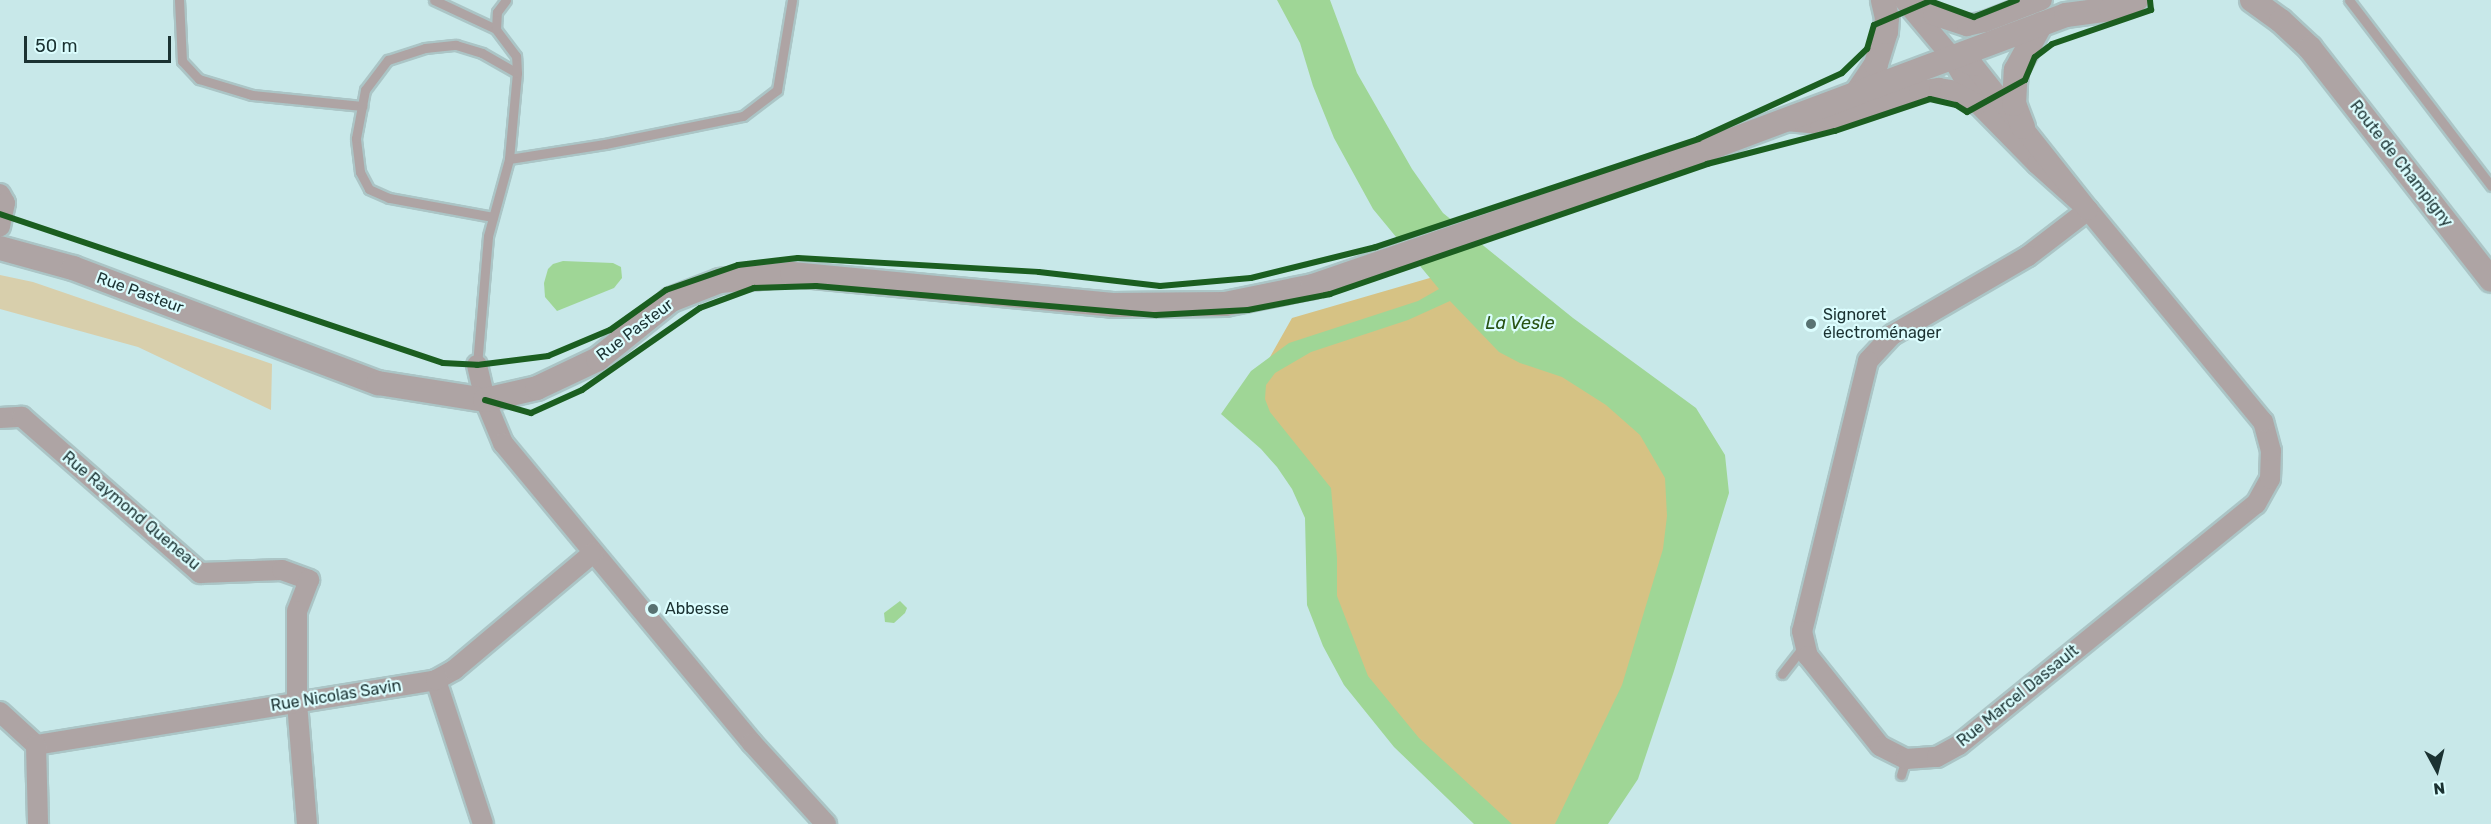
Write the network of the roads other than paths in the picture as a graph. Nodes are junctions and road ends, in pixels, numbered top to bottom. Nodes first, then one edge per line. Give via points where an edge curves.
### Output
1 (179, 0) edge
2 (434, 0) edge
3 (506, 0) edge
4 (792, 0) edge
5 (1883, 0) edge
6 (1904, 0) edge
7 (1915, 0) edge
8 (2042, 0) edge
9 (2087, 0) edge
10 (2136, 0) edge
11 (2252, 0) edge
12 (2281, 0) edge
13 (2349, 0) edge
14 (2066, 15) junction
15 (2041, 24) junction
16 (496, 29) junction
17 (2310, 48) junction
18 (1951, 56) junction
19 (517, 73) junction
20 (1858, 91) junction
21 (1979, 105) junction
22 (362, 106) junction
23 (1780, 121) junction
24 (2023, 127) junction
25 (509, 159) junction
26 (2491, 186) edge
27 (0, 194) edge
28 (2088, 210) junction
29 (493, 217) junction
30 (0, 226) edge
31 (0, 248) edge
32 (2491, 280) edge
33 (477, 365) joint
34 (485, 400) junction
35 (0, 418) edge
36 (593, 553) junction
37 (1805, 645) junction
38 (1782, 674) dead end
39 (436, 680) junction
40 (297, 703) junction
41 (0, 712) edge
42 (36, 745) junction
43 (38, 824) edge
44 (307, 824) edge
45 (483, 824) edge
46 (826, 824) edge

1 - 22 lane via 182,61 199,79 252,95
2 - 16 lane
3 - 16 lane via 497,12
4 - 25 lane via 777,90 743,116
5 - 20 street via 1886,32 1876,64
6 - 18 street
7 - 8 street via 1932,15 1967,26
9 - 14 street
10 - 14 street via 2111,9
11 - 17 street, Route de Champigny
12 - 17 street, Route de Champigny
13 - 26 lane
14 - 15 street, Rue Pasteur
15 - 18 street, Rue Pasteur
15 - 24 street via 2016,70 2014,104
16 - 19 lane via 516,56
17 - 32 street, Route de Champigny
18 - 20 street, Rue Pasteur
18 - 21 street, Rue Marcel Dassault
18 - 24 street, Rue Marcel Dassault via 1974,66
19 - 22 lane via 482,53 456,45 425,48 388,60 365,90
19 - 25 lane
20 - 23 street, Rue Pasteur
21 - 23 street via 1939,88 1821,124
21 - 28 street, Rue Marcel Dassault
22 - 29 lane via 356,138 360,172 369,189 389,198
23 - 34 street, Rue Pasteur via 1313,286 1225,304 1113,306 792,274 720,281 671,300 598,360 537,388
24 - 28 street, Rue Marcel Dassault
25 - 29 lane
27 - 30 street via 5,203
28 - 37 street, Rue Marcel Dassault via 2028,256 1892,335 1868,361 1807,603 1802,632
28 - 37 street, Rue Marcel Dassault via 2263,422 2271,451 2270,479 2256,504 1959,745 1937,757 1903,767 1880,746 1808,656
29 - 33 lane
31 - 34 street, Rue Pasteur via 73,268 378,383
33 - 34 street
34 - 36 street via 503,443
35 - 40 street, Rue Raymond Queneau via 22,417 200,573 282,570 309,580 297,611
36 - 39 street, Rue Nicolas Savin via 454,670
36 - 46 street via 752,743
37 - 38 lane
39 - 40 street, Rue Nicolas Savin
39 - 45 street
40 - 42 street, Rue Nicolas Savin
40 - 44 street
41 - 42 street
42 - 43 street

